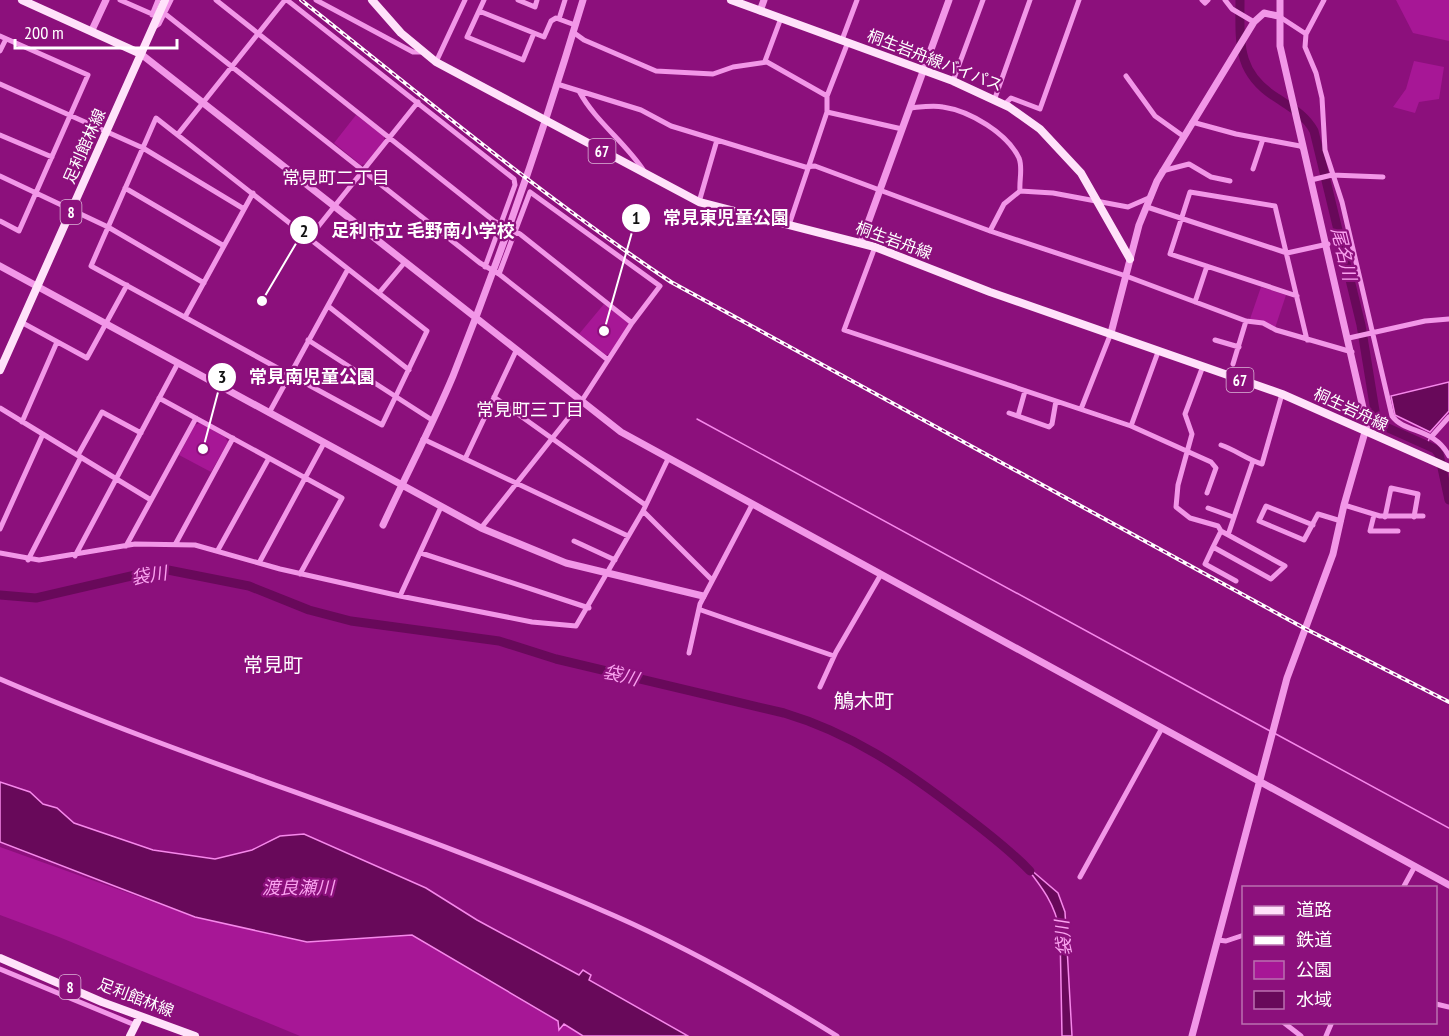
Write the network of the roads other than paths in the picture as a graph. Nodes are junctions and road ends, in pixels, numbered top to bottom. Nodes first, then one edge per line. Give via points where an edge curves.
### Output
1 (22, 0) edge
2 (105, 0) edge
3 (120, 0) edge
4 (158, 0) edge
5 (165, 0) edge
6 (171, 0) edge
7 (216, 0) edge
8 (286, 0) edge
9 (316, 0) edge
10 (372, 0) edge
11 (465, 0) edge
12 (484, 0) edge
13 (518, 0) edge
14 (537, 0) edge
15 (565, 0) edge
16 (583, 0) edge
17 (731, 0) edge
18 (764, 0) edge
19 (857, 0) edge
20 (949, 0) edge
21 (982, 0) edge
22 (1030, 0) edge
23 (1202, 0) edge
24 (1208, 0) edge
25 (1225, 0) edge
26 (1280, 0) edge
27 (1324, 0) edge
28 (1077, 1) edge
29 (760, 10) junction
30 (479, 11) junction
31 (158, 14) junction
32 (1278, 16) junction
33 (781, 18) junction
34 (559, 19) junction
35 (1254, 22) junction
36 (574, 28) junction
37 (92, 30) junction
38 (534, 33) junction
39 (258, 34) junction
40 (1306, 34) junction
41 (3, 37) edge
42 (845, 41) junction
43 (0, 51) edge
44 (422, 52) junction
45 (141, 54) junction
46 (436, 62) junction
47 (765, 62) junction
48 (233, 66) junction
49 (924, 70) junction
50 (1126, 76) dead end
51 (953, 81) junction
52 (0, 84) edge
53 (557, 84) junction
54 (579, 91) junction
55 (827, 96) junction
56 (994, 98) junction
57 (418, 102) junction
58 (204, 103) junction
59 (1005, 104) junction
60 (910, 108) junction
61 (827, 112) junction
62 (70, 115) junction
63 (546, 121) junction
64 (1192, 122) junction
65 (902, 129) junction
66 (107, 131) junction
67 (178, 134) junction
68 (0, 135) edge
69 (1183, 136) junction
70 (390, 138) junction
71 (1263, 139) junction
72 (717, 140) junction
73 (143, 148) junction
74 (1304, 149) junction
75 (52, 157) junction
76 (809, 166) junction
77 (1253, 169) dead end
78 (363, 171) junction
79 (1162, 171) junction
80 (646, 174) junction
81 (1330, 175) junction
82 (0, 176) edge
83 (1383, 177) dead end
84 (1315, 179) junction
85 (1230, 181) dead end
86 (124, 188) junction
87 (1020, 191) junction
88 (880, 192) junction
89 (253, 193) junction
90 (35, 194) junction
91 (1151, 197) junction
92 (1099, 201) junction
93 (699, 202) junction
94 (335, 206) junction
95 (1147, 207) junction
96 (244, 209) junction
97 (71, 211) junction
98 (1181, 218) junction
99 (0, 221) edge
100 (789, 225) junction
101 (108, 227) junction
102 (507, 229) junction
103 (990, 231) junction
104 (309, 238) junction
105 (861, 242) junction
106 (1328, 244) junction
107 (224, 246) junction
108 (875, 247) junction
109 (1287, 254) junction
110 (1130, 259) junction
111 (405, 262) junction
112 (1207, 266) junction
113 (2, 267) edge
114 (348, 269) junction
115 (492, 270) junction
116 (0, 276) edge
117 (1126, 276) junction
118 (204, 283) junction
119 (127, 285) junction
120 (38, 287) junction
121 (379, 293) junction
122 (1297, 296) junction
123 (1195, 302) junction
124 (328, 306) junction
125 (185, 317) junction
126 (475, 318) junction
127 (1449, 319) edge
128 (1246, 321) junction
129 (21, 322) junction
130 (632, 323) junction
131 (106, 324) junction
132 (1111, 333) junction
133 (1369, 334) junction
134 (1353, 338) junction
135 (309, 340) junction
136 (1215, 340) dead end
137 (1307, 340) junction
138 (57, 342) junction
139 (1239, 347) junction
140 (516, 351) junction
141 (1158, 352) junction
142 (1353, 353) junction
143 (608, 360) junction
144 (178, 363) junction
145 (1233, 364) dead end
146 (1203, 366) junction
147 (0, 370) edge
148 (409, 370) junction
149 (290, 374) junction
150 (1025, 391) junction
151 (1282, 394) junction
152 (396, 396) junction
153 (494, 397) junction
154 (159, 398) junction
155 (1056, 401) junction
156 (581, 402) junction
157 (0, 408) edge
158 (1081, 410) junction
159 (269, 413) junction
160 (1009, 413) dead end
161 (1018, 416) junction
162 (1449, 417) edge
163 (196, 418) junction
164 (432, 420) junction
165 (22, 422) junction
166 (1131, 426) junction
167 (141, 433) junction
168 (1366, 433) junction
169 (43, 434) junction
170 (1432, 436) junction
171 (232, 438) junction
172 (552, 438) junction
173 (423, 439) junction
174 (324, 443) junction
175 (1221, 445) dead end
176 (1188, 452) junction
177 (80, 456) junction
178 (1449, 456) edge
179 (269, 458) junction
180 (465, 459) junction
181 (668, 459) junction
182 (1253, 461) junction
183 (1448, 468) edge
184 (116, 478) junction
185 (306, 478) junction
186 (516, 483) junction
187 (402, 485) junction
188 (1207, 493) dead end
189 (151, 500) junction
190 (752, 505) junction
191 (1344, 505) junction
192 (441, 507) junction
193 (644, 508) junction
194 (1208, 508) dead end
195 (1374, 515) junction
196 (1414, 516) junction
197 (1423, 516) dead end
198 (1233, 517) junction
199 (1385, 517) junction
200 (1341, 521) junction
201 (383, 525) dead end
202 (1313, 525) junction
203 (481, 528) junction
204 (0, 530) edge
205 (1221, 531) junction
206 (1398, 531) dead end
207 (1228, 535) junction
208 (628, 536) junction
209 (574, 541) dead end
210 (176, 543) junction
211 (126, 546) junction
212 (1213, 547) junction
213 (218, 550) junction
214 (0, 553) edge
215 (421, 553) junction
216 (75, 556) junction
217 (28, 560) junction
218 (615, 560) junction
219 (259, 563) junction
220 (608, 573) junction
221 (300, 574) junction
222 (880, 576) junction
223 (712, 580) junction
224 (1236, 581) dead end
225 (400, 596) junction
226 (704, 596) junction
227 (589, 608) junction
228 (701, 610) junction
229 (689, 653) dead end
230 (834, 656) junction
231 (0, 680) edge
232 (820, 687) dead end
233 (1161, 728) junction
234 (1261, 782) junction
235 (1415, 866) junction
236 (1080, 877) dead end
237 (1449, 885) edge
238 (1404, 886) edge
239 (1242, 936) edge
240 (1218, 940) junction
241 (0, 958) edge
242 (0, 969) edge
243 (140, 1016) junction
244 (1284, 1024) edge
245 (135, 1025) junction
246 (130, 1036) edge
247 (195, 1036) edge
248 (837, 1036) edge
249 (1192, 1036) edge
250 (1301, 1036) edge

1 - 37 main road
2 - 37 street
3 - 31 street
4 - 31 street
5 - 31 main road, 足利館林線
6 - 31 street
7 - 39 street
8 - 39 street
8 - 57 street
9 - 44 street via 413,52
10 - 44 main road, 桐生岩舟線 / 67
11 - 46 street
12 - 30 street
13 - 14 street via 535,7
15 - 34 street
16 - 36 street
17 - 29 main road, 桐生岩舟線バイパス
18 - 29 street
19 - 42 street
20 - 49 street
21 - 51 street
22 - 56 street
23 - 24 street
25 - 35 street
26 - 32 street
27 - 40 street
28 - 59 street via 1040,109 1011,98
29 - 33 main road, 桐生岩舟線バイパス
30 - 38 street
30 - 38 street via 467,37 523,60
31 - 45 main road, 足利館林線
31 - 48 street
32 - 35 street via 1264,13
32 - 40 street
32 - 74 street
33 - 42 main road, 桐生岩舟線バイパス
33 - 47 street
34 - 36 street
34 - 38 street via 551,21 544,37
35 - 64 street
36 - 47 street via 584,40 656,70 713,74
36 - 53 street
37 - 45 main road
39 - 48 street
39 - 70 street
40 - 81 street via 1305,47 1322,98
41 - 43 street
41 - 62 street via 88,75
42 - 49 main road, 桐生岩舟線バイパス
42 - 55 street
44 - 46 main road, 桐生岩舟線 / 67
45 - 58 street
45 - 66 main road, 足利館林線 / 8
46 - 63 main road, 桐生岩舟線 / 67
47 - 55 street
48 - 58 street
48 - 78 street
49 - 51 main road, 桐生岩舟線バイパス
49 - 60 street
50 - 69 street via 1155,116
51 - 56 main road, 桐生岩舟線バイパス
52 - 62 street
53 - 54 street
53 - 63 street
54 - 72 street
54 - 80 street
55 - 61 street
56 - 59 main road, 桐生岩舟線バイパス
57 - 70 street
57 - 102 street via 514,179
58 - 67 street
58 - 94 street
59 - 92 main road, 桐生岩舟線バイパス via 1057,144
60 - 65 street
60 - 87 street via 942,107 973,116 988,127 1019,158
61 - 65 street
61 - 76 street
62 - 66 street
62 - 75 street
63 - 80 main road, 桐生岩舟線 / 67
63 - 102 street
64 - 69 street
64 - 71 street
65 - 88 street
66 - 73 street
66 - 97 main road, 足利館林線 / 8
67 - 73 street via 156,118
67 - 89 street
68 - 75 street
69 - 79 street
70 - 78 street
70 - 102 street
71 - 74 street
71 - 77 street
72 - 76 street
72 - 93 street
73 - 86 street
73 - 96 street
74 - 84 street
75 - 90 street
76 - 88 street
76 - 100 street
78 - 94 street
78 - 115 street
79 - 85 street via 1189,164 1211,177
79 - 91 street
80 - 93 main road, 桐生岩舟線 / 67
81 - 83 street
81 - 84 street
81 - 133 street via 1342,202
82 - 90 street
84 - 106 street
86 - 101 street
86 - 107 street
87 - 92 street
87 - 103 street via 1004,204
88 - 103 street
88 - 105 street
89 - 96 street
89 - 104 street
90 - 97 street
90 - 99 street via 19,231
91 - 92 street via 1128,207
91 - 95 street
92 - 110 main road, 桐生岩舟線バイパス
93 - 100 main road, 桐生岩舟線 / 67
94 - 104 street
94 - 111 street
95 - 98 street
95 - 110 street
96 - 107 street
97 - 101 street
97 - 120 main road, 足利館林線 / 8
98 - 109 street
98 - 109 street via 1190,192 1275,206
98 - 112 street via 1170,254
100 - 105 main road, 桐生岩舟線 / 67
101 - 118 street
101 - 119 street via 91,266
102 - 115 street
102 - 130 street
102 - 130 street via 530,192 660,286
103 - 117 street
104 - 114 street
105 - 108 main road, 桐生岩舟線 / 67
106 - 109 street
106 - 134 street
107 - 118 street
108 - 132 main road, 桐生岩舟線 / 67
108 - 150 street via 844,330
109 - 122 street
110 - 117 street
111 - 121 street
111 - 126 street
112 - 122 street
112 - 123 street
113 - 116 street
113 - 120 street
114 - 121 street
114 - 124 street
115 - 126 street
115 - 143 street
117 - 123 street
117 - 132 street
118 - 125 street
119 - 125 street
119 - 131 street
120 - 129 main road, 足利館林線 / 8
120 - 131 street
121 - 148 street via 427,331
122 - 137 street
123 - 128 street
124 - 135 street
124 - 148 street
125 - 149 street
126 - 140 street
126 - 164 street
127 - 133 street
128 - 137 street via 1263,323
128 - 139 street
129 - 138 street
129 - 147 main road, 足利館林線 / 8
130 - 143 street
131 - 138 street via 87,358
131 - 144 street
132 - 141 main road, 桐生岩舟線 / 67
132 - 158 street
133 - 134 street
133 - 170 street via 1394,419
134 - 142 street
135 - 149 street
135 - 152 street
136 - 139 street
137 - 142 street
138 - 165 street
139 - 145 street
140 - 153 street
140 - 156 street
141 - 146 main road, 桐生岩舟線 / 67
141 - 166 street
142 - 168 street via 1366,414
143 - 156 street
144 - 154 street
144 - 159 street
146 - 151 main road, 桐生岩舟線 / 67
146 - 176 street via 1185,414 1192,434
148 - 152 street
149 - 152 street via 382,425
149 - 159 street
150 - 155 street
150 - 161 street
151 - 168 main road, 桐生岩舟線 / 67
151 - 182 street via 1264,460 1262,464
152 - 164 street
153 - 172 street
153 - 180 street
154 - 163 street
154 - 167 street
155 - 158 street
155 - 161 street via 1048,427
156 - 172 street
156 - 181 street via 621,432
157 - 165 street
158 - 166 street
159 - 174 street
160 - 161 street
162 - 170 street
163 - 171 street
163 - 189 street
164 - 173 street
165 - 169 street
166 - 176 street
167 - 177 street via 102,412
167 - 184 street
168 - 183 main road, 桐生岩舟線 / 67
168 - 191 street
169 - 177 street
169 - 204 street
170 - 178 street
171 - 179 street
171 - 210 street
172 - 186 street
172 - 193 street
173 - 180 street
173 - 187 street
174 - 185 street
174 - 187 street
175 - 182 street
176 - 188 street via 1215,465
176 - 205 street via 1176,507 1190,518 1218,526
177 - 184 street
177 - 217 street
179 - 185 street
179 - 213 street
180 - 186 street
181 - 190 street
181 - 193 street
182 - 198 street
184 - 189 street
184 - 216 street
185 - 219 street
185 - 221 street via 342,498
186 - 203 street
186 - 208 street
187 - 192 street
187 - 201 street
189 - 211 street
190 - 222 street
190 - 223 street
191 - 195 street
191 - 200 street
192 - 203 street
192 - 215 street
193 - 208 street
193 - 223 street via 650,520
194 - 198 street
195 - 199 street
195 - 206 street via 1370,531
196 - 197 street
196 - 199 street
196 - 199 street via 1418,494 1391,488
198 - 207 street
200 - 202 street via 1318,514
200 - 234 street via 1328,568 1293,659
202 - 202 street via 1304,540 1259,521 1266,506
203 - 220 street via 543,555
205 - 207 street
205 - 212 street
207 - 212 street via 1285,566 1271,579
208 - 218 street
209 - 218 street
210 - 211 street
210 - 213 street
211 - 216 street
212 - 224 street via 1205,564
213 - 219 street
214 - 217 street
215 - 225 street
215 - 227 street
216 - 217 street
218 - 220 street
219 - 221 street
220 - 226 street
220 - 227 street
221 - 225 street
222 - 230 street
222 - 233 street
223 - 226 street
225 - 227 street via 571,626 578,624
226 - 228 street
228 - 229 street
228 - 230 street
230 - 232 street
231 - 248 street via 617,917 731,974
233 - 234 street
233 - 236 street
234 - 235 street
234 - 240 street
235 - 237 street
235 - 238 street
239 - 240 street
240 - 249 street
241 - 243 main road, 足利館林線 / 8
242 - 245 street
243 - 245 main road
243 - 247 main road, 足利館林線 / 8
244 - 250 street
245 - 246 main road

